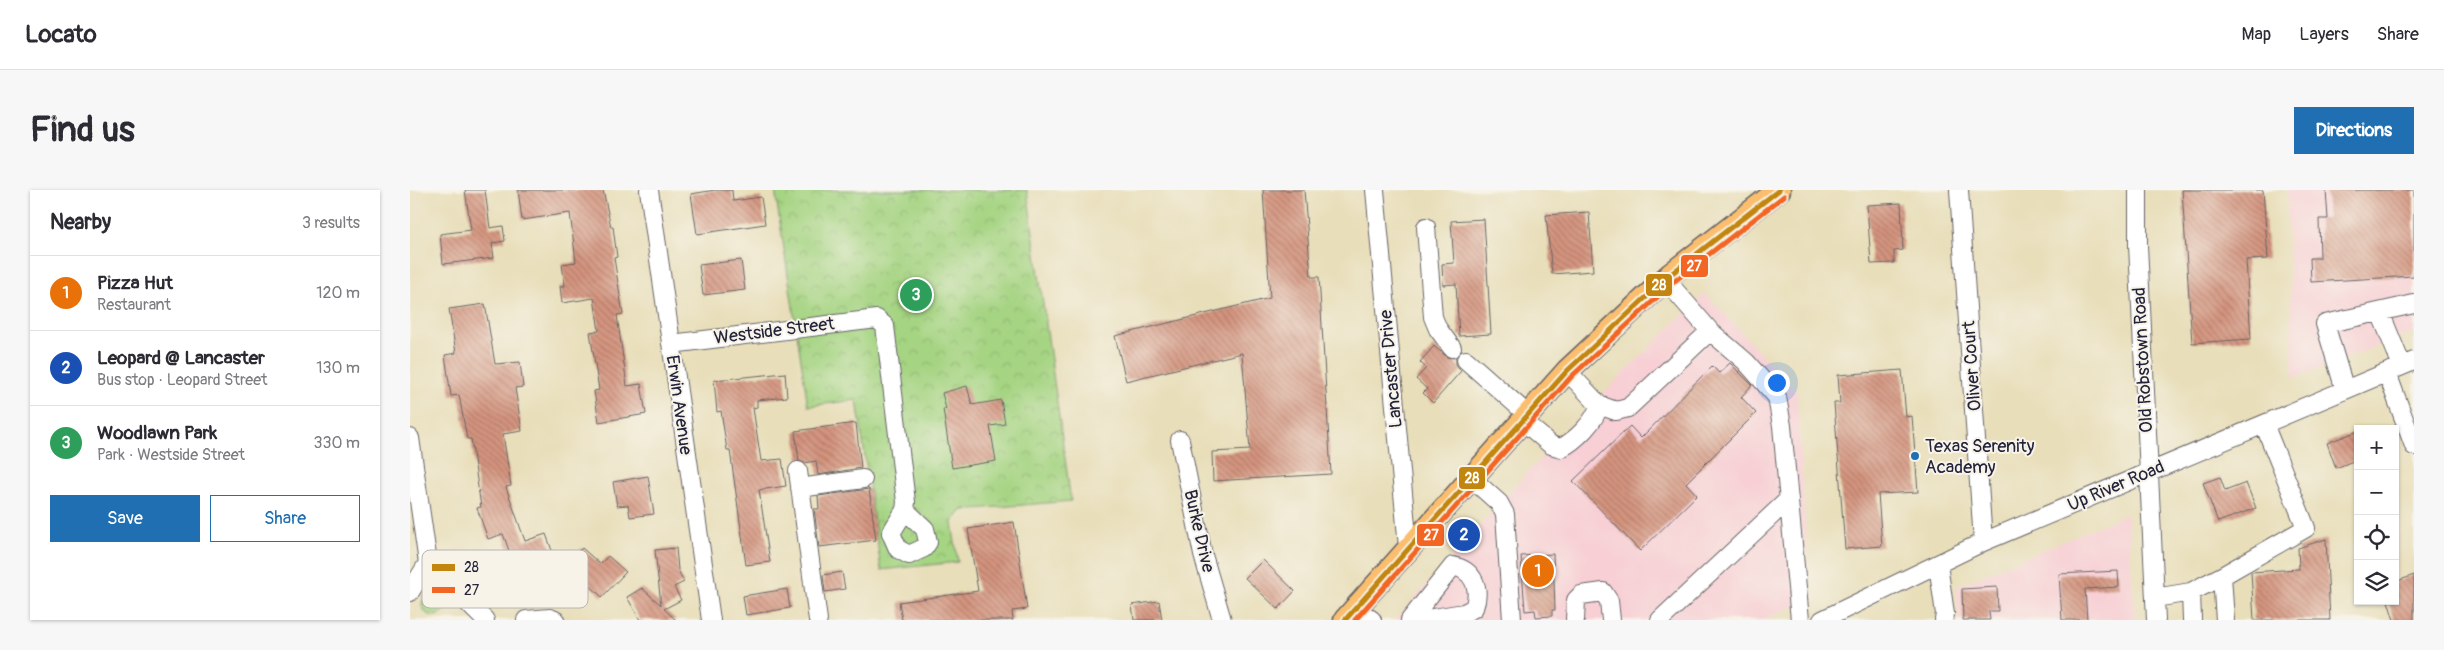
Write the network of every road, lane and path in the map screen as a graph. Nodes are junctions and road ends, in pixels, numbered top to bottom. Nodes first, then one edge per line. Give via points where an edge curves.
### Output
1 (649, 190) edge
2 (1375, 190) edge
3 (1779, 190) edge
4 (1959, 190) edge
5 (2138, 190) edge
6 (1426, 227) dead end
7 (1666, 279) junction
8 (2414, 304) edge
9 (2380, 312) junction
10 (1710, 331) junction
11 (671, 344) junction
12 (1452, 348) dead end
13 (1466, 360) dead end
14 (2401, 367) edge
15 (1567, 371) junction
16 (2344, 390) junction
17 (1599, 405) junction
18 (1525, 417) junction
19 (2264, 424) junction
20 (410, 438) edge
21 (1180, 440) dead end
22 (2414, 446) edge
23 (2148, 472) junction
24 (1470, 477) junction
25 (863, 479) dead end
26 (1789, 499) junction
27 (905, 510) dead end
28 (1984, 542) junction
29 (1408, 547) junction
30 (426, 550) edge
31 (1938, 564) junction
32 (422, 573) edge
33 (2222, 576) junction
34 (410, 592) edge
35 (2191, 592) junction
36 (2154, 598) junction
37 (473, 608) edge
38 (1357, 616) edge
39 (485, 620) edge
40 (526, 620) edge
41 (555, 620) edge
42 (710, 620) edge
43 (818, 620) edge
44 (1222, 620) edge
45 (1410, 620) edge
46 (1421, 620) edge
47 (1512, 620) edge
48 (1575, 620) edge
49 (1611, 620) edge
50 (1660, 620) edge
51 (1800, 620) edge
52 (1822, 620) edge
53 (1944, 620) edge
54 (2156, 620) edge
55 (2192, 620) edge
56 (2225, 620) edge

1 - 11 street, Erwin Avenue
2 - 29 street, Lancaster Drive
3 - 7 main road
4 - 28 street, Oliver Court
5 - 23 street, Old Robstown Road
6 - 12 street via 1433,317
7 - 10 street
7 - 15 main road
8 - 9 street
9 - 14 street
9 - 16 street via 2325,324
10 - 17 street via 1628,408 1616,411
10 - 26 street via 1746,362 1777,397
11 - 27 street, Westside Street via 877,319 885,326
11 - 42 street, Erwin Avenue
13 - 18 street
14 - 16 street, Up River Road
14 - 22 street
15 - 17 street
15 - 18 main road
16 - 19 street, Up River Road
17 - 18 street via 1597,415 1568,445 1561,448 1551,445
18 - 24 main road
19 - 23 street, Up River Road
19 - 33 street via 2306,528
20 - 30 street
21 - 44 street, Burke Drive via 1203,555
23 - 28 street, Up River Road
23 - 36 street, Old Robstown Road
24 - 29 main road
24 - 47 street via 1499,503 1506,514
25 - 43 street via 799,479
26 - 50 street
26 - 51 street
28 - 31 street, Up River Road
29 - 38 main road
31 - 52 street, Up River Road
31 - 53 street via 1946,614
32 - 34 street
33 - 35 street
33 - 56 street
35 - 36 street
35 - 55 street
36 - 54 street, Old Robstown Road
37 - 39 street
40 - 41 street
45 - 46 street via 1453,566 1463,568 1474,580 1477,600 1474,608 1464,613
48 - 49 street via 1576,600 1581,595 1603,592 1609,600

